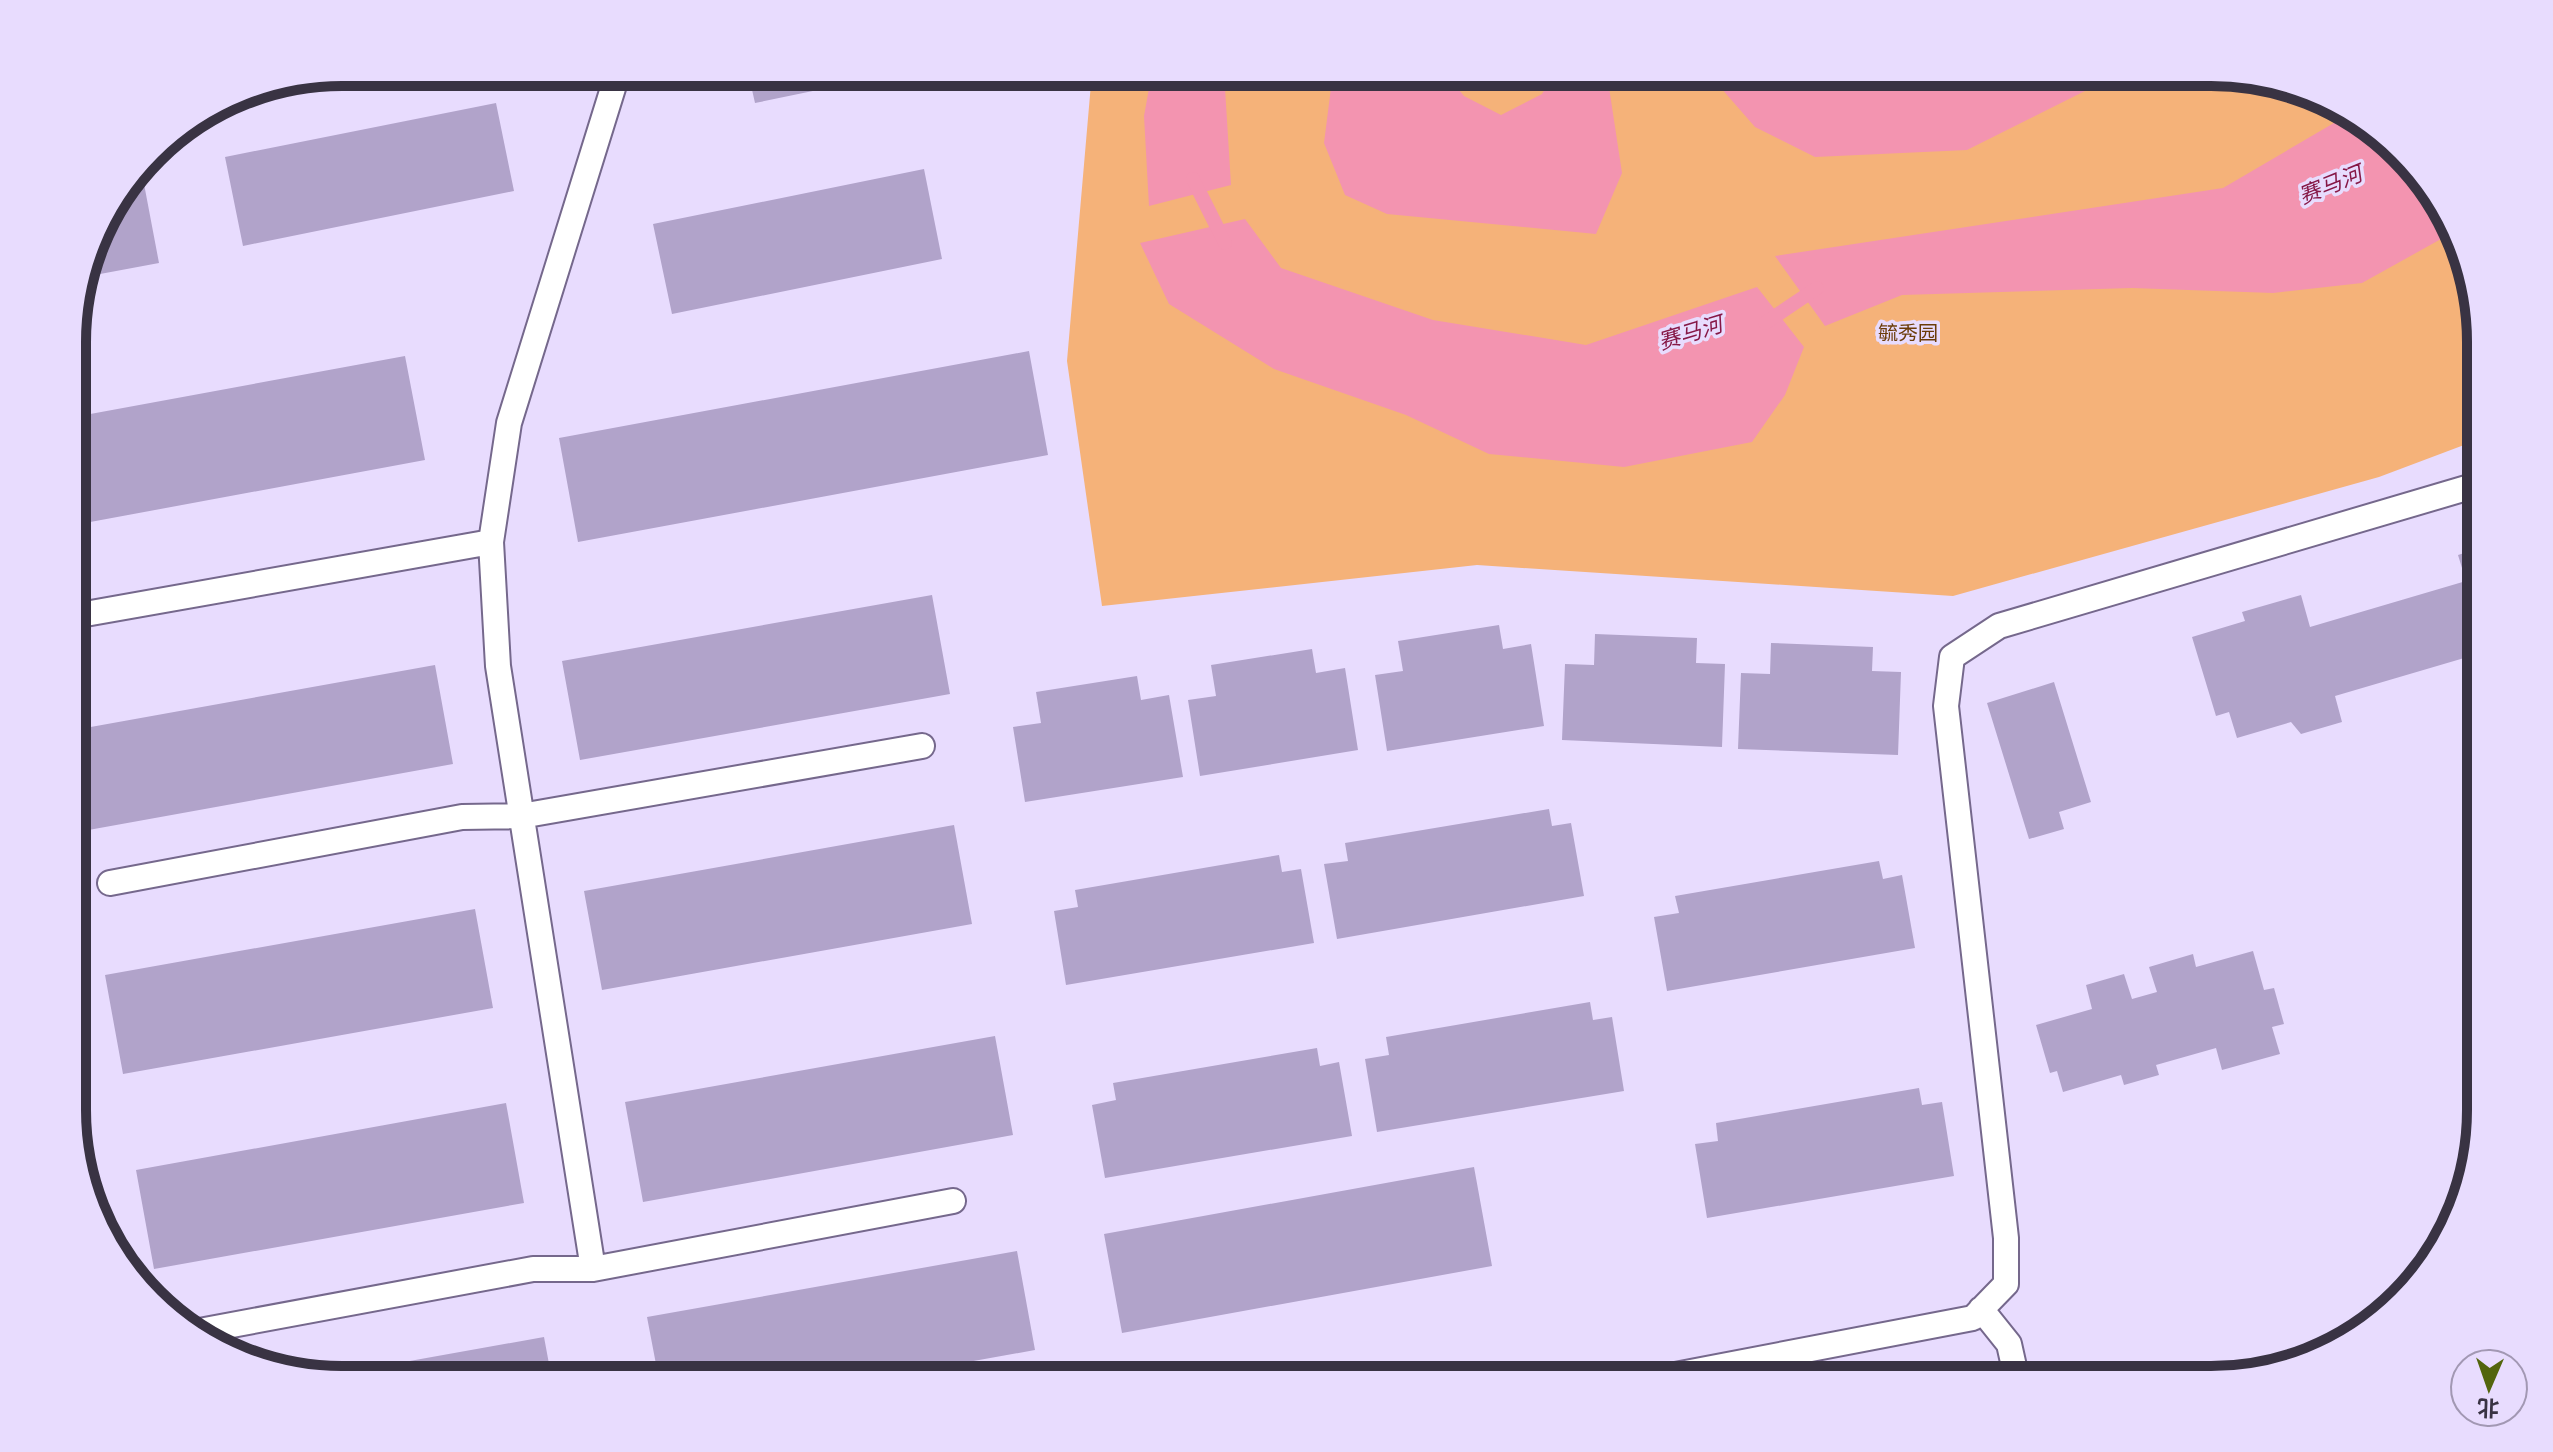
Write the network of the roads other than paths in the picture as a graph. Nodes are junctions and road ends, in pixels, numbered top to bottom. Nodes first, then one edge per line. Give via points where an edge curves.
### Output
1 (614, 86) edge
2 (2466, 488) edge
3 (491, 542) junction
4 (86, 614) edge
5 (922, 746) dead end
6 (521, 816) junction
7 (110, 883) dead end
8 (953, 1201) dead end
9 (593, 1269) junction
10 (1981, 1309) junction
11 (210, 1329) edge
12 (1726, 1365) edge
13 (2014, 1365) edge

1 - 3 lane via 509,423
2 - 10 lane via 1999,626 1952,657 1946,706 2006,1238 2006,1284
3 - 4 lane
3 - 6 lane via 498,666
5 - 6 lane
6 - 7 lane via 462,817
6 - 9 lane
8 - 9 lane
9 - 11 lane via 533,1269
10 - 12 lane via 1973,1318
10 - 13 lane via 2009,1344

